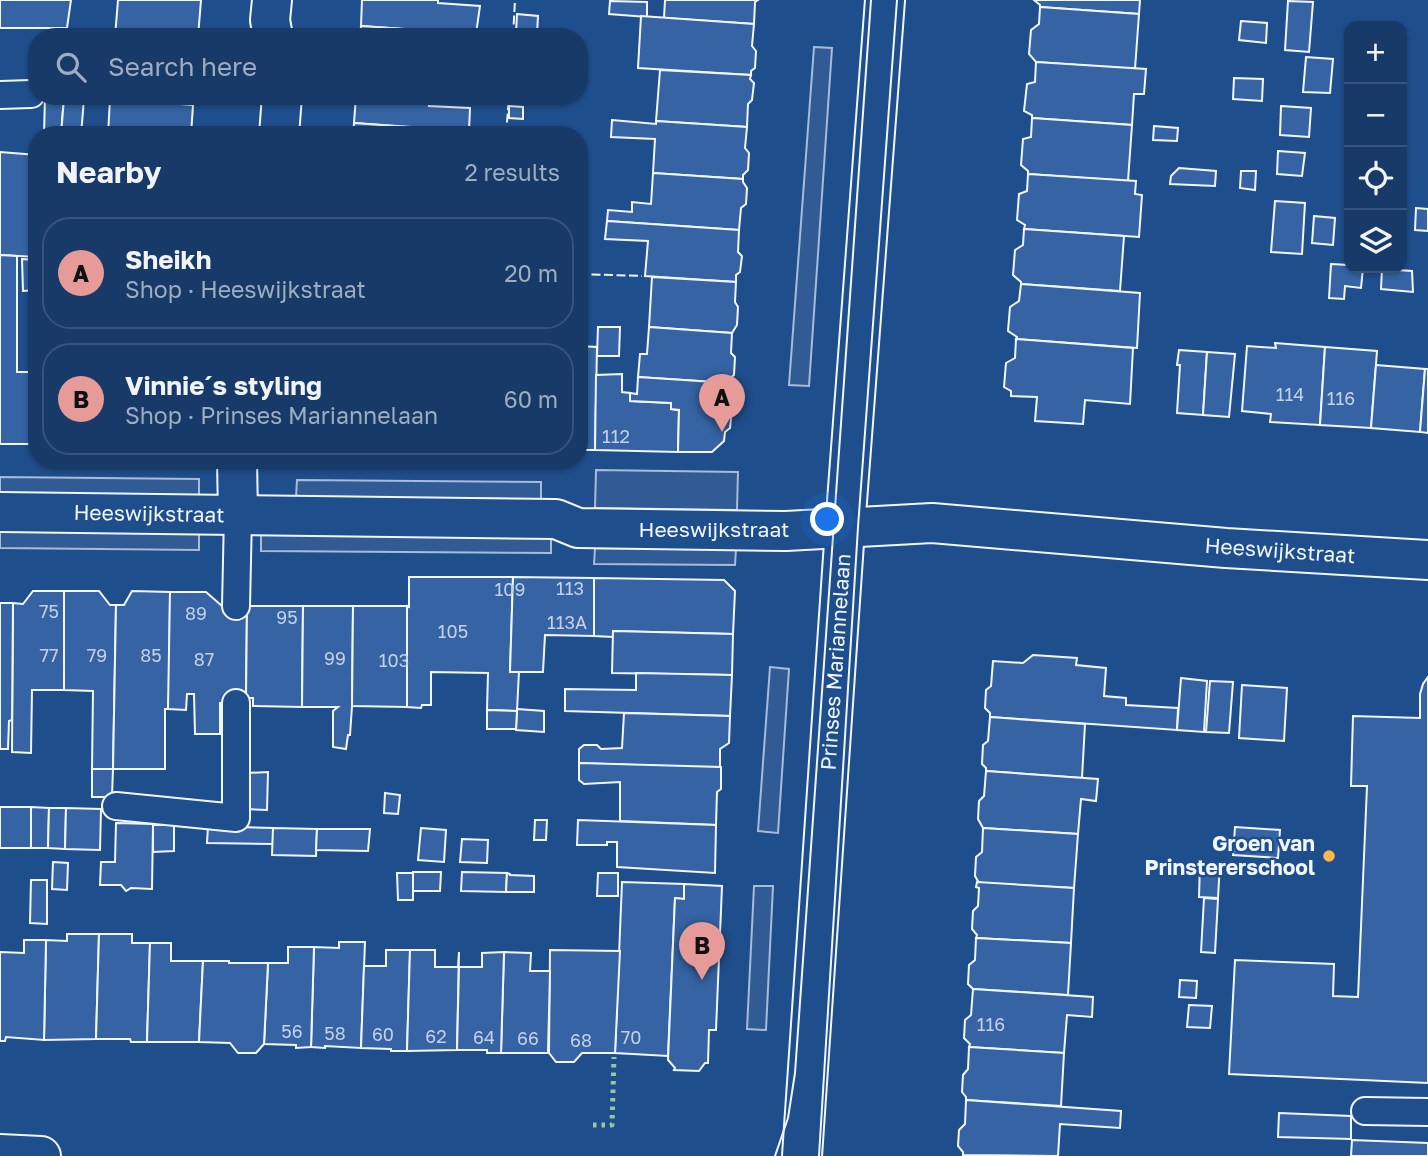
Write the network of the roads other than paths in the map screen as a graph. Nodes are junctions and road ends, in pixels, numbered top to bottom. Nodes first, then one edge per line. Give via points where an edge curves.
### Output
1 (272, 0) edge
2 (885, 0) edge
3 (271, 28) edge
4 (28, 94) edge
5 (0, 95) edge
6 (281, 105) edge
7 (280, 126) edge
8 (237, 469) edge
9 (0, 512) edge
10 (238, 515) junction
11 (845, 528) junction
12 (1428, 560) edge
13 (236, 606) dead end
14 (236, 703) dead end
15 (116, 806) dead end
16 (1365, 1111) dead end
17 (1428, 1112) edge
18 (0, 1154) edge
19 (41, 1156) edge
20 (802, 1156) edge

1 - 3 street
2 - 11 street, Prinses Mariannelaan
4 - 5 lane
6 - 7 street
8 - 10 street
9 - 10 street, Heeswijkstraat
10 - 11 street, Heeswijkstraat via 556,519 591,529 763,532
10 - 13 lane
11 - 12 street, Heeswijkstraat via 932,523
11 - 20 street, Prinses Mariannelaan
14 - 15 lane via 236,818
16 - 17 lane
18 - 19 street

